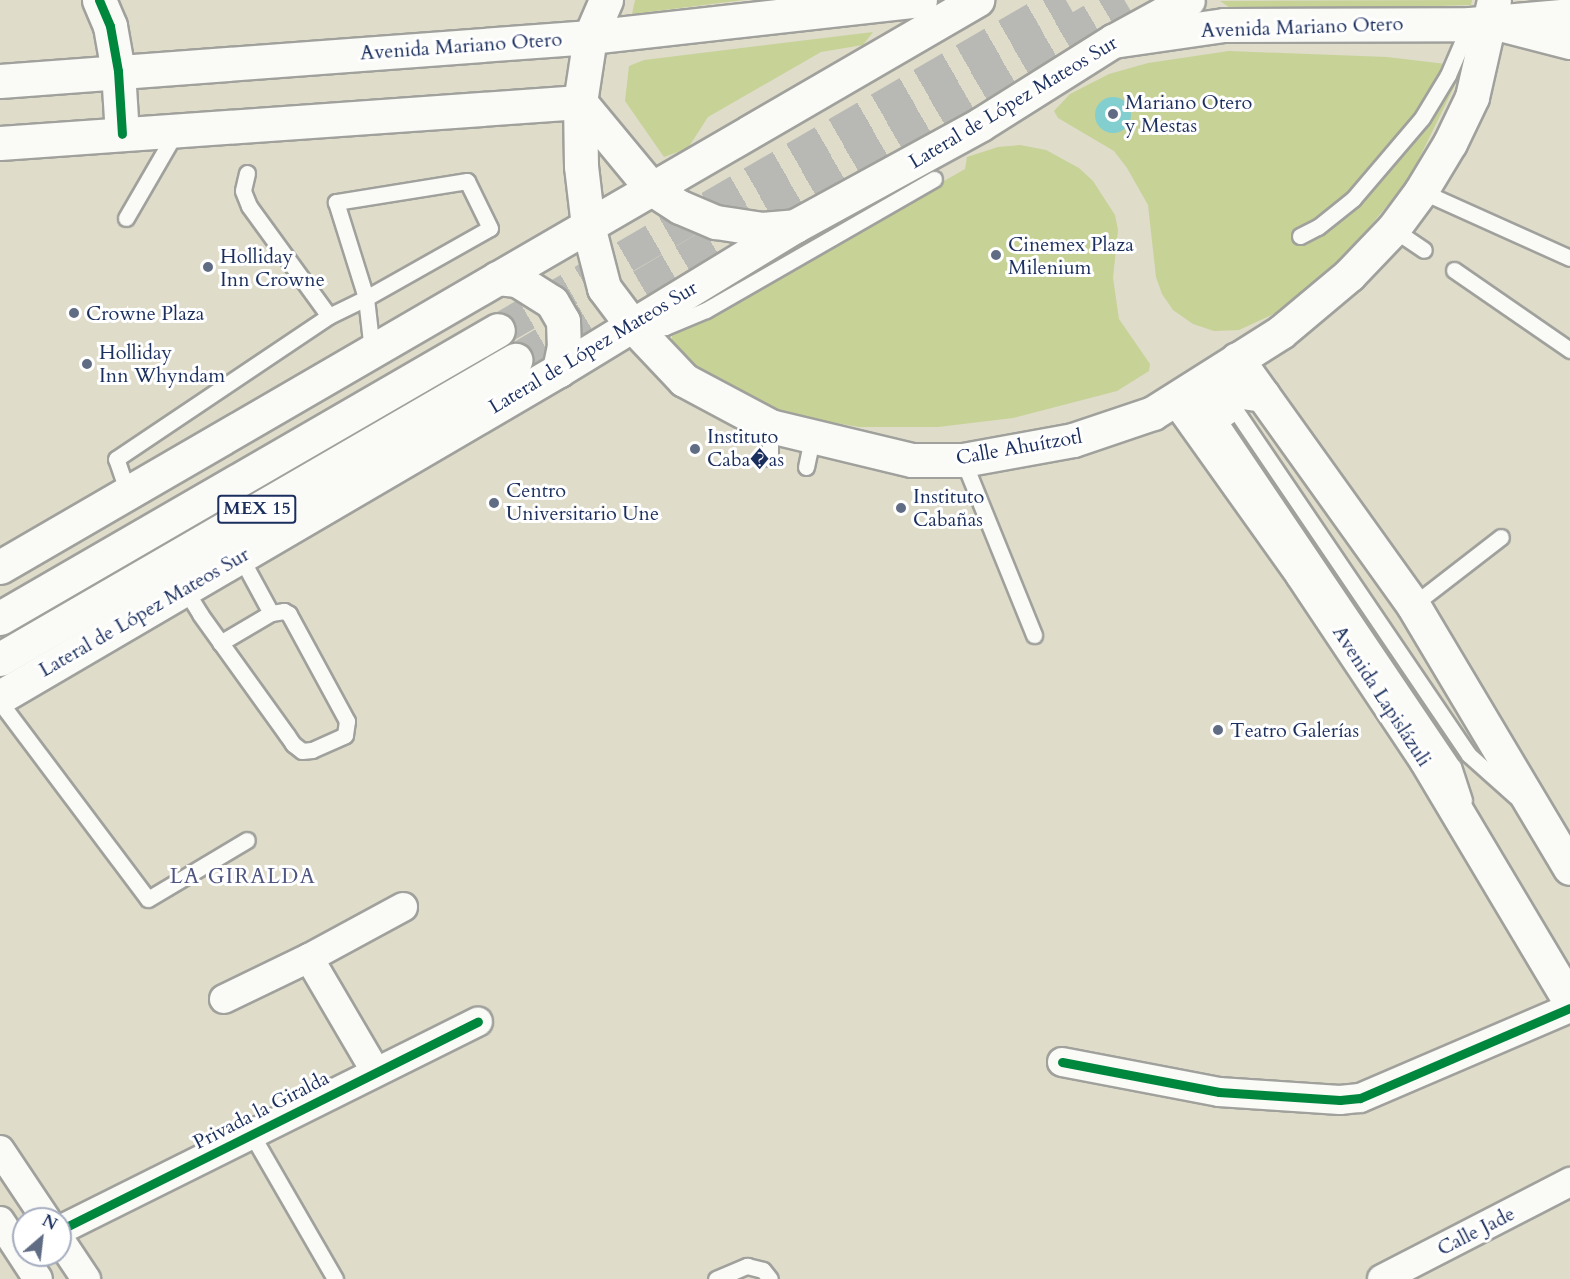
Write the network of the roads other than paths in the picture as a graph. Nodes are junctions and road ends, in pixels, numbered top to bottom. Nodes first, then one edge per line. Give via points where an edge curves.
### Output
1 (99, 0) edge
2 (606, 0) edge
3 (920, 0) edge
4 (977, 0) edge
5 (1188, 0) edge
6 (1485, 15) edge
7 (1570, 15) edge
8 (590, 37) junction
9 (1113, 41) junction
10 (1570, 42) edge
11 (118, 71) junction
12 (0, 81) edge
13 (580, 102) junction
14 (178, 129) junction
15 (122, 134) junction
16 (0, 143) edge
17 (247, 173) dead end
18 (934, 179) dead end
19 (652, 189) junction
20 (1421, 191) junction
21 (126, 218) dead end
22 (588, 226) junction
23 (795, 226) junction
24 (1393, 229) junction
25 (1300, 236) dead end
26 (1424, 250) dead end
27 (1570, 258) edge
28 (1454, 270) dead end
29 (497, 278) junction
30 (366, 298) junction
31 (329, 316) junction
32 (631, 324) junction
33 (498, 330) tunnel mouth
34 (1570, 350) edge
35 (372, 351) junction
36 (1238, 359) junction
37 (515, 360) tunnel mouth
38 (559, 370) junction
39 (1263, 395) junction
40 (1178, 400) junction
41 (770, 426) junction
42 (1203, 434) junction
43 (770, 458) dead end
44 (963, 460) junction
45 (128, 493) junction
46 (1501, 537) dead end
47 (240, 556) junction
48 (0, 567) edge
49 (184, 588) junction
50 (1413, 605) junction
51 (271, 614) junction
52 (0, 618) edge
53 (1034, 635) dead end
54 (220, 643) junction
55 (0, 659) edge
56 (0, 697) edge
57 (0, 702) edge
58 (1543, 821) junction
59 (247, 840) dead end
60 (1483, 857) junction
61 (1570, 868) edge
62 (403, 907) dead end
63 (309, 958) junction
64 (224, 999) dead end
65 (1570, 1002) edge
66 (1570, 1008) edge
67 (478, 1022) dead end
68 (1062, 1062) dead end
69 (376, 1072) junction
70 (252, 1135) junction
71 (0, 1150) edge
72 (1570, 1182) edge
73 (38, 1207) edge
74 (0, 1221) edge
75 (72, 1224) edge
76 (12, 1247) edge
77 (72, 1258) edge
78 (28, 1267) edge
79 (1411, 1273) edge
80 (38, 1279) edge
81 (86, 1279) edge
82 (335, 1279) edge
83 (716, 1279) edge
84 (770, 1279) edge
85 (1382, 1279) edge

1 - 11 main road via 110,26
2 - 8 main road, Calle Ahuítzotl
3 - 8 main road, Avenida Mariano Otero
4 - 19 main road
5 - 9 main road, Lateral de López Mateos Sur
6 - 7 main road, Avenida Mariano Otero
6 - 9 main road, Avenida Mariano Otero via 1224,25
6 - 10 main road, Avenida Mariano Otero
6 - 20 main road, Calle Ahuítzotl via 1472,97
6 - 25 lane via 1416,125 1353,199
8 - 11 main road, Avenida Mariano Otero
8 - 13 main road, Calle Ahuítzotl
9 - 23 main road, Lateral de López Mateos Sur via 981,124
11 - 12 main road, Avenida Mariano Otero
11 - 15 main road
13 - 14 main road
13 - 19 main road
13 - 22 main road, Calle Ahuítzotl via 581,166
14 - 15 main road
14 - 21 lane
15 - 16 main road
17 - 31 lane via 243,191 249,206
18 - 32 lane via 706,310 665,327
19 - 22 main road
19 - 23 main road via 680,207 716,222 762,230
20 - 24 main road, Calle Ahuítzotl
20 - 27 lane
22 - 29 main road
22 - 32 main road, Calle Ahuítzotl via 604,288
23 - 32 main road, Lateral de López Mateos Sur
24 - 26 lane
24 - 36 main road, Calle Ahuítzotl via 1341,282 1281,332
28 - 34 lane
29 - 35 main road
29 - 38 main road via 534,287 552,302 562,321 564,346
30 - 30 lane via 490,228 467,181 336,202
30 - 31 lane
30 - 35 lane
31 - 45 lane via 116,459
32 - 38 main road, Lateral de López Mateos Sur
32 - 41 main road, Calle Ahuítzotl via 684,380
33 - 52 main road, MEX 15
35 - 45 main road
36 - 39 main road
36 - 40 main road, Calle Ahuítzotl
37 - 55 main road, MEX 15
38 - 47 main road, Lateral de López Mateos Sur
39 - 42 main road via 1242,392 1227,396 1213,408
39 - 50 main road
40 - 42 main road, Avenida Lapislázuli
40 - 44 main road, Calle Ahuítzotl via 1153,413 1073,440
41 - 43 lane
41 - 44 main road, Calle Ahuítzotl via 809,453
42 - 60 main road, Avenida Lapislázuli via 1426,760
44 - 53 lane
45 - 48 main road
46 - 50 lane
47 - 49 main road, Lateral de López Mateos Sur
47 - 51 lane
49 - 54 lane
49 - 56 main road, Lateral de López Mateos Sur
50 - 58 main road
51 - 54 lane
51 - 54 lane via 284,611 293,619 347,721 345,735 302,751
57 - 59 lane via 148,899
58 - 60 lane via 1469,755 1236,411 1220,422 1453,767
58 - 61 main road
60 - 65 main road, Avenida Lapislázuli
62 - 63 street
63 - 64 street
63 - 69 street
66 - 68 street via 1360,1098 1219,1092
67 - 69 street, Privada la Giralda
69 - 70 street, Privada la Giralda
70 - 75 street, Privada la Giralda
70 - 82 lane
71 - 73 street
72 - 79 street, Calle Jade
74 - 76 street
77 - 81 street
78 - 80 street
79 - 85 street, Calle Jade
83 - 84 lane via 747,1266 763,1270

